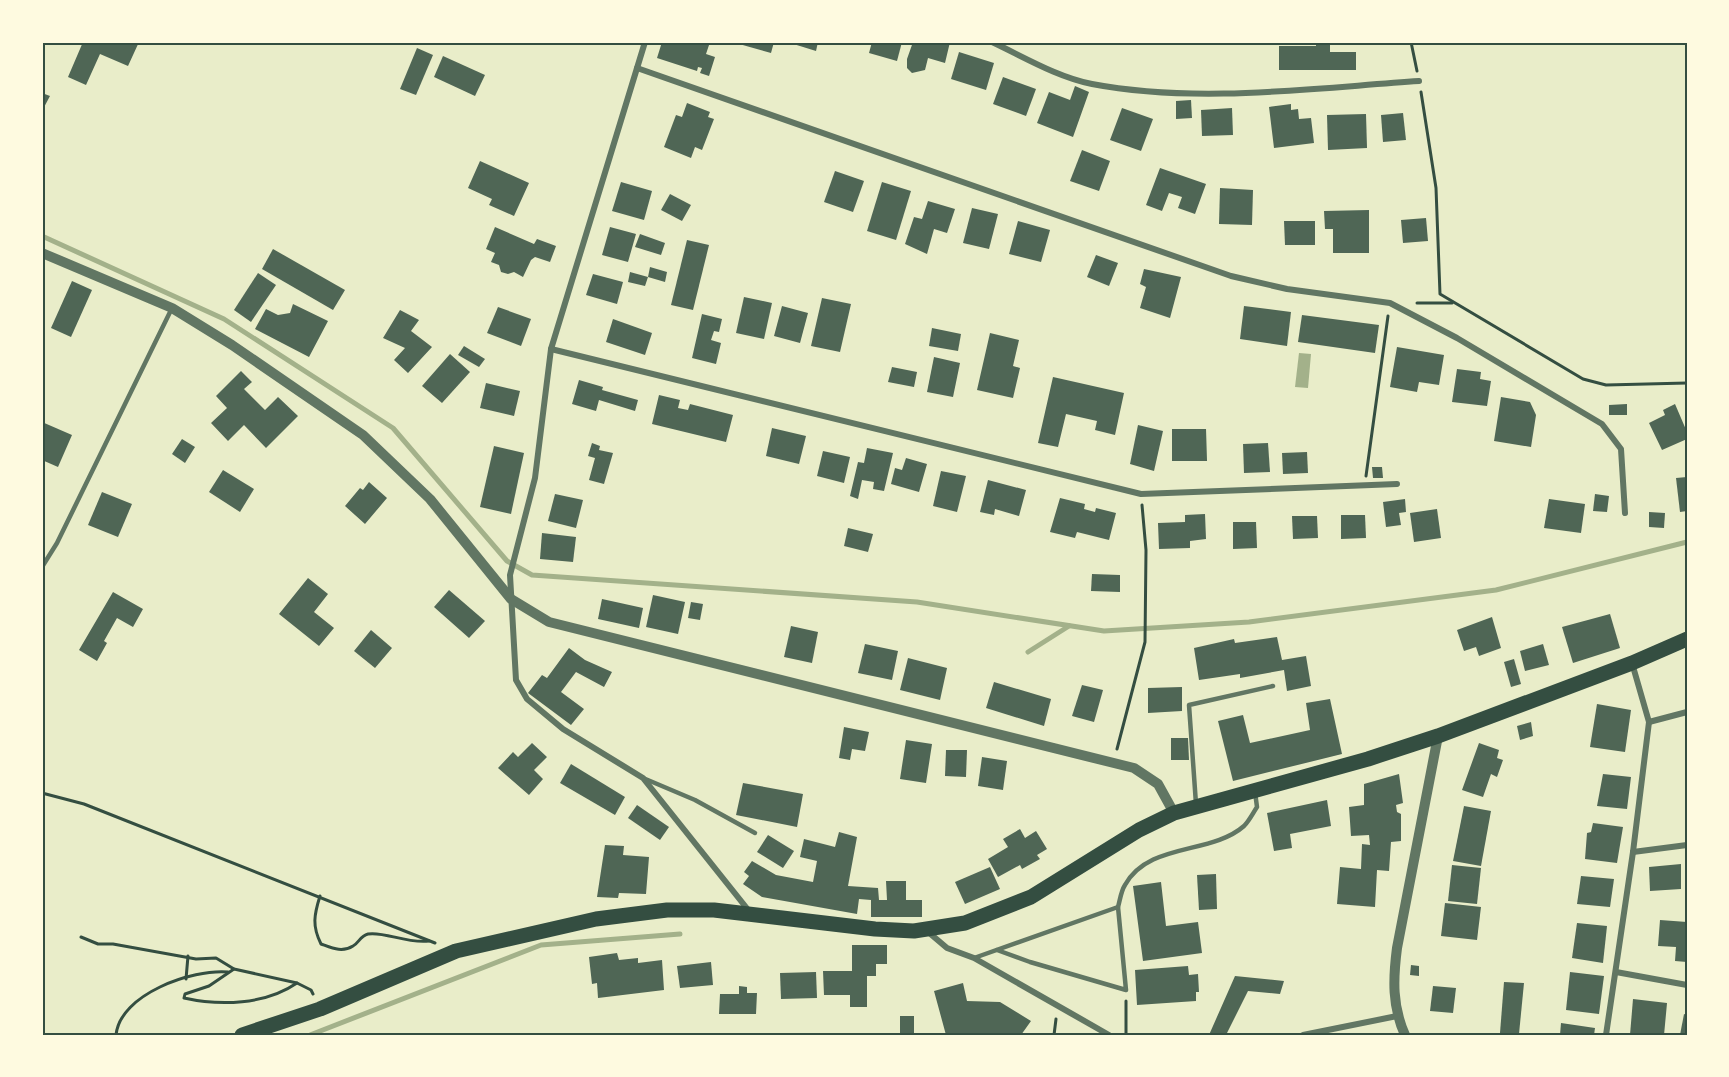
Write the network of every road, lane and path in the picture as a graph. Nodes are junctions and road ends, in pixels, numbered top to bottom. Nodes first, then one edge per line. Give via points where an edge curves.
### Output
1 (645, 42) edge
2 (992, 42) edge
3 (1411, 42) edge
4 (637, 68) junction
5 (1419, 81) junction
6 (42, 253) edge
7 (1390, 303) junction
8 (1453, 303) junction
9 (172, 308) junction
10 (551, 349) junction
11 (1687, 383) edge
12 (1397, 484) dead end
13 (1364, 486) junction
14 (1141, 494) junction
15 (1625, 513) dead end
16 (42, 567) edge
17 (511, 599) junction
18 (1687, 639) edge
19 (1632, 663) junction
20 (1273, 686) dead end
21 (1687, 712) edge
22 (1649, 722) junction
23 (1438, 736) junction
24 (1114, 763) junction
25 (643, 778) junction
26 (1254, 789) junction
27 (42, 793) edge
28 (1196, 806) junction
29 (1174, 813) junction
30 (755, 833) dead end
31 (1687, 845) edge
32 (1634, 852) junction
33 (320, 896) junction
34 (1118, 907) junction
35 (751, 914) junction
36 (924, 929) junction
37 (81, 937) dead end
38 (430, 940) junction
39 (997, 950) junction
40 (456, 951) junction
41 (188, 956) junction
42 (974, 958) junction
43 (234, 969) junction
44 (228, 972) junction
45 (1616, 972) junction
46 (186, 979) junction
47 (297, 983) junction
48 (1687, 985) edge
49 (312, 993) dead end
50 (1058, 1008) junction
51 (1125, 1015) dead end
52 (1396, 1016) junction
53 (116, 1035) edge
54 (242, 1035) edge
55 (1054, 1035) edge
56 (1109, 1035) edge
57 (1126, 1035) edge
58 (1303, 1035) edge
59 (1404, 1035) edge
60 (1606, 1035) edge

1 - 4 street
2 - 5 street via 1057,73 1092,84 1202,95
3 - 5 path
4 - 7 street via 1231,276 1287,289
4 - 10 street
5 - 8 path via 1436,188 1440,294
6 - 9 street
7 - 8 path
7 - 13 path
7 - 15 street via 1602,424 1621,449
8 - 11 path via 1583,379 1606,385
9 - 16 lane
9 - 17 street via 363,435 430,499
10 - 14 street
10 - 17 street via 535,478 510,575
12 - 13 street
13 - 14 street
14 - 24 path via 1146,550 1145,642
17 - 24 street via 549,622
17 - 25 street via 516,680 527,699 563,729
18 - 19 main road
19 - 22 street
19 - 23 main road
20 - 28 lane via 1189,705
21 - 22 street
22 - 32 street
23 - 26 main road
23 - 52 street via 1397,948 1393,981
24 - 29 street via 1134,768 1158,784
25 - 30 lane via 695,800
25 - 35 street
26 - 28 main road
26 - 34 lane via 1257,807 1245,825 1226,837 1169,853 1143,867 1125,884
27 - 33 path via 84,804
28 - 29 main road
29 - 36 main road via 1139,830 1031,897 965,923
31 - 32 street
32 - 45 street
33 - 38 path
33 - 38 path via 314,915 315,932 321,944 337,950 353,946 368,934 413,943
34 - 39 lane
34 - 39 lane via 1126,990
35 - 36 main road via 875,929
35 - 40 main road via 667,910 619,916
36 - 42 street via 947,948
37 - 41 path via 98,944
38 - 40 path
39 - 42 lane
40 - 54 main road via 312,1012
41 - 43 path via 201,960 216,957
41 - 46 path
42 - 50 street
43 - 44 path
43 - 47 path
44 - 46 path
44 - 47 path via 184,998 248,1001 287,990
45 - 48 street
45 - 60 street
46 - 53 path via 158,988 133,1004 118,1022
47 - 49 path
50 - 55 path
50 - 56 street
51 - 57 path
52 - 58 street
52 - 59 street

